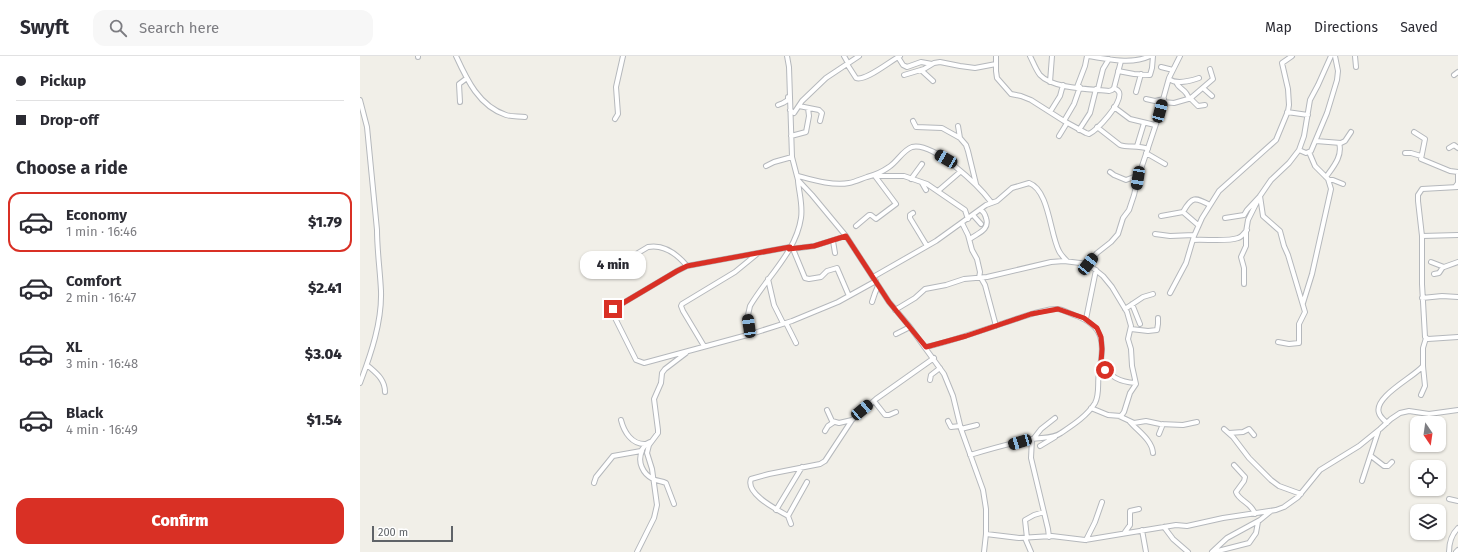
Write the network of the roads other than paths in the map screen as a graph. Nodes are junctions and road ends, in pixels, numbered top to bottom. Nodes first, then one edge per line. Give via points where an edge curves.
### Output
1 (456, 56) edge
2 (623, 56) edge
3 (787, 56) edge
4 (844, 56) edge
5 (859, 56) edge
6 (996, 56) edge
7 (1030, 56) edge
8 (1052, 56) edge
9 (1088, 56) edge
10 (1152, 56) edge
11 (1180, 56) edge
12 (1292, 56) edge
13 (1331, 56) edge
14 (1335, 56) edge
15 (1355, 56) edge
16 (899, 57) edge
17 (1109, 59) junction
18 (1121, 61) junction
19 (847, 63) junction
20 (932, 64) junction
21 (996, 64) junction
22 (1161, 67) dead end
23 (1356, 67) dead end
24 (1210, 69) dead end
25 (921, 70) junction
26 (1173, 70) junction
27 (1118, 71) junction
28 (904, 74) dead end
29 (1142, 74) junction
30 (467, 78) junction
31 (1199, 78) dead end
32 (1169, 79) junction
33 (933, 81) dead end
34 (1050, 82) junction
35 (1176, 82) junction
36 (1063, 85) junction
37 (1078, 87) junction
38 (1114, 88) junction
39 (1203, 88) junction
40 (1097, 89) junction
41 (789, 92) junction
42 (1136, 92) dead end
43 (1212, 96) dead end
44 (1190, 98) junction
45 (1146, 99) dead end
46 (360, 100) edge
47 (1163, 100) junction
48 (460, 102) dead end
49 (778, 105) dead end
50 (1205, 105) dead end
51 (799, 106) junction
52 (1114, 107) junction
53 (808, 108) junction
54 (790, 110) junction
55 (1050, 112) junction
56 (1288, 112) junction
57 (1308, 115) junction
58 (525, 118) dead end
59 (614, 119) dead end
60 (820, 121) dead end
61 (912, 121) dead end
62 (1065, 122) junction
63 (1144, 123) junction
64 (1156, 125) junction
65 (958, 126) dead end
66 (1098, 127) junction
67 (1079, 130) junction
68 (1351, 132) dead end
69 (1414, 132) dead end
70 (791, 136) junction
71 (1059, 136) dead end
72 (960, 138) junction
73 (1316, 141) junction
74 (1339, 143) junction
75 (1137, 146) junction
76 (1449, 148) dead end
77 (1458, 148) edge
78 (1299, 150) junction
79 (1147, 151) junction
80 (1309, 152) junction
81 (1405, 153) dead end
82 (1421, 156) junction
83 (792, 157) junction
84 (922, 164) dead end
85 (1165, 164) dead end
86 (766, 166) dead end
87 (960, 172) junction
88 (1110, 172) dead end
89 (1458, 172) edge
90 (1139, 175) junction
91 (873, 176) junction
92 (798, 178) junction
93 (1327, 178) junction
94 (911, 179) junction
95 (1458, 182) edge
96 (922, 183) junction
97 (1343, 184) dead end
98 (976, 186) junction
99 (1456, 187) edge
100 (926, 190) dead end
101 (938, 191) junction
102 (1260, 196) junction
103 (991, 202) junction
104 (1210, 205) junction
105 (981, 210) junction
106 (1183, 212) junction
107 (912, 213) dead end
108 (974, 215) junction
109 (1161, 216) dead end
110 (1225, 218) dead end
111 (968, 219) junction
112 (962, 223) junction
113 (981, 224) dead end
114 (856, 226) dead end
115 (1198, 226) junction
116 (1246, 230) junction
117 (1155, 234) dead end
118 (1458, 235) edge
119 (846, 236) junction
120 (1422, 236) junction
121 (1194, 237) junction
122 (970, 240) junction
123 (833, 241) junction
124 (927, 246) junction
125 (791, 248) junction
126 (835, 253) dead end
127 (757, 254) junction
128 (1067, 261) junction
129 (1431, 262) dead end
130 (1458, 262) edge
131 (1088, 264) junction
132 (618, 265) dead end
133 (687, 266) junction
134 (1443, 267) junction
135 (1096, 270) junction
136 (1434, 274) dead end
137 (874, 277) junction
138 (980, 278) junction
139 (768, 279) junction
140 (876, 281) junction
141 (1244, 284) dead end
142 (878, 286) junction
143 (1170, 293) dead end
144 (1153, 294) dead end
145 (849, 296) junction
146 (1458, 297) edge
147 (1422, 298) junction
148 (872, 302) dead end
149 (1132, 304) junction
150 (1303, 304) junction
151 (1125, 309) junction
152 (895, 310) junction
153 (1158, 318) dead end
154 (1086, 320) junction
155 (785, 323) junction
156 (1140, 324) dead end
157 (996, 326) junction
158 (910, 327) junction
159 (1131, 329) junction
160 (751, 334) junction
161 (896, 334) dead end
162 (1458, 337) edge
163 (1426, 338) junction
164 (1278, 342) dead end
165 (796, 343) dead end
166 (704, 346) junction
167 (926, 347) junction
168 (688, 351) junction
169 (934, 358) junction
170 (1101, 363) junction
171 (367, 365) junction
172 (1423, 366) junction
173 (940, 368) junction
174 (930, 380) dead end
175 (360, 383) edge
176 (1136, 383) junction
177 (385, 392) dead end
178 (1421, 395) dead end
179 (874, 401) junction
180 (1092, 408) junction
181 (826, 410) dead end
182 (1458, 410) edge
183 (896, 412) dead end
184 (1119, 416) junction
185 (1055, 418) dead end
186 (621, 420) dead end
187 (852, 420) junction
188 (948, 421) dead end
189 (834, 422) junction
190 (1130, 422) junction
191 (1197, 422) dead end
192 (1387, 422) junction
193 (1163, 424) junction
194 (977, 425) dead end
195 (960, 427) junction
196 (1224, 430) dead end
197 (825, 431) dead end
198 (1378, 431) junction
199 (1229, 433) junction
200 (1159, 434) dead end
201 (1254, 435) dead end
202 (1056, 436) junction
203 (1033, 438) junction
204 (650, 442) junction
205 (646, 444) junction
206 (1040, 446) dead end
207 (642, 451) junction
208 (1152, 453) dead end
209 (970, 455) junction
210 (1371, 456) junction
211 (1392, 462) dead end
212 (1234, 465) dead end
213 (802, 467) junction
214 (654, 479) junction
215 (1362, 480) dead end
216 (807, 482) dead end
217 (594, 483) dead end
218 (1301, 494) junction
219 (1449, 499) dead end
220 (1458, 501) edge
221 (1102, 502) dead end
222 (674, 504) dead end
223 (1139, 509) dead end
224 (776, 510) junction
225 (1271, 511) junction
226 (1044, 512) junction
227 (1255, 514) junction
228 (788, 516) junction
229 (1258, 522) junction
230 (791, 524) dead end
231 (1164, 527) junction
232 (1458, 528) edge
233 (1142, 530) junction
234 (1125, 532) junction
235 (986, 534) junction
236 (1049, 536) junction
237 (1026, 538) junction
238 (1037, 538) junction
239 (1086, 540) junction
240 (1030, 546) junction
241 (637, 552) edge
242 (984, 552) edge
243 (1031, 552) edge
244 (1146, 552) edge
245 (1188, 552) edge
246 (1213, 552) edge
247 (1448, 552) edge

1 - 30 street
2 - 59 street via 616,87 618,114
3 - 41 street
4 - 19 street
5 - 19 street
6 - 21 street
7 - 34 street via 1039,74
8 - 34 street
9 - 17 street
9 - 37 street
10 - 18 street
10 - 29 street via 1151,74
11 - 26 street
12 - 56 street via 1281,65 1288,89
13 - 57 street via 1310,100
14 - 73 street via 1337,80
15 - 23 street
16 - 19 street via 860,80
16 - 20 street via 907,67 921,62
17 - 18 street
17 - 40 street
18 - 27 street
19 - 51 street via 826,78
20 - 21 street via 940,62 975,68
20 - 25 street
21 - 55 street via 997,78 1012,94 1024,97
22 - 26 street
24 - 39 street via 1213,79
25 - 28 street
25 - 33 street
26 - 32 street
27 - 29 street
27 - 38 street
29 - 42 street
30 - 48 street via 459,84
30 - 58 street via 482,101 506,115
31 - 35 street
32 - 35 street
32 - 47 street
34 - 36 street
35 - 44 street
36 - 37 street
36 - 55 street via 1060,96
37 - 40 street
37 - 62 street via 1074,104
38 - 40 street via 1109,91
38 - 52 street via 1119,98
39 - 43 street
39 - 44 street
40 - 67 street via 1090,113
41 - 49 street via 788,100
41 - 54 street
44 - 47 street via 1174,103
44 - 50 street via 1198,106
45 - 47 street
46 - 171 street via 367,127 381,291 379,320
47 - 64 street
51 - 53 street
51 - 54 street via 794,113
52 - 63 street via 1130,119
52 - 66 street
53 - 60 street via 821,112
53 - 70 street via 806,132
54 - 70 street
55 - 62 street
56 - 57 street
56 - 104 street via 1276,140 1226,184
57 - 78 street
61 - 72 street via 916,127 942,128
62 - 67 street
62 - 71 street
63 - 64 street
63 - 75 street
64 - 79 street
65 - 72 street
66 - 67 street via 1089,134
66 - 75 street via 1120,145
68 - 74 street via 1345,141
69 - 82 street via 1425,139
70 - 83 street
72 - 98 street via 968,150
73 - 74 street
73 - 80 street
74 - 93 street via 1339,156
75 - 79 street
76 - 77 street via 1454,145
78 - 80 street
78 - 102 street
79 - 85 street
79 - 90 street
80 - 93 street via 1315,166
81 - 82 street
82 - 89 street via 1423,160
83 - 86 street
83 - 92 street
84 - 94 street
87 - 91 street via 946,159 916,147 908,149 889,168
87 - 98 street
87 - 101 street
88 - 90 street via 1126,180
89 - 95 street
90 - 131 street via 1129,210 1123,218 1118,234
91 - 92 street via 848,183
91 - 94 street via 904,176
91 - 114 street via 896,204 876,219 869,215
92 - 119 street
92 - 125 street via 801,218
93 - 97 street
93 - 150 street via 1331,189
94 - 96 street
95 - 99 street
96 - 100 street
96 - 101 street
98 - 103 street
99 - 120 street via 1426,188 1419,192
101 - 111 street via 965,210
102 - 110 street via 1243,215
102 - 116 street
102 - 150 street via 1263,216 1280,231
103 - 105 street
103 - 128 street via 997,201 1012,188 1026,183 1031,184 1042,197 1058,250
104 - 106 street via 1195,198
104 - 115 street
105 - 108 street
105 - 122 street via 984,213 986,229
106 - 109 street
106 - 115 street
107 - 124 street via 910,218
108 - 111 street
108 - 113 street
111 - 112 street
112 - 122 street
112 - 124 street
115 - 121 street
116 - 121 street via 1242,236 1230,240
116 - 141 street via 1246,246 1241,257
117 - 121 street
118 - 120 street
119 - 123 street
119 - 137 street
120 - 147 street
121 - 143 street via 1186,263
122 - 138 street via 980,270
123 - 125 street
123 - 126 street
124 - 137 street
125 - 127 street
125 - 139 street
125 - 145 street via 805,278 821,277 827,271 837,268
127 - 133 street
127 - 166 street via 735,272 682,304 683,311
128 - 131 street
128 - 138 street via 1051,262
129 - 134 street
130 - 134 street
131 - 135 street
132 - 133 street via 648,247 659,246 676,254
133 - 168 street via 612,311 636,360 644,363
134 - 136 street via 1439,273
135 - 151 street via 1112,287
135 - 154 street
137 - 140 street
138 - 152 street via 964,279 925,289
138 - 157 street via 985,285
139 - 155 street via 778,313
139 - 160 street via 748,311
140 - 142 street
140 - 145 street
142 - 148 street
142 - 152 street
144 - 149 street
145 - 155 street
146 - 147 street
147 - 163 street
149 - 151 street
149 - 156 street
150 - 164 street via 1305,312 1300,324 1300,343 1293,345
151 - 159 street via 1130,318
152 - 158 street
153 - 159 street via 1157,330
154 - 157 street via 1058,309 1031,314
154 - 170 street via 1099,332
155 - 160 street
155 - 165 street
157 - 167 street
158 - 161 street
158 - 167 street
159 - 176 street via 1128,339
160 - 166 street
162 - 163 street
163 - 172 street
166 - 168 street
167 - 169 street
168 - 204 street via 662,373 662,383 654,399 658,434
169 - 173 street
169 - 179 street
170 - 176 street via 1114,378
170 - 180 street via 1097,397
171 - 175 street
171 - 177 street via 382,378
172 - 178 street via 1425,386
172 - 192 street via 1380,402 1379,413
173 - 174 street via 931,375
173 - 195 street via 953,396
176 - 184 street via 1124,412
179 - 183 street via 885,415
179 - 187 street
180 - 184 street
180 - 202 street
181 - 189 street via 830,420
182 - 192 street via 1428,414 1404,412
184 - 190 street
185 - 203 street
186 - 205 street via 630,437 638,443
187 - 189 street
187 - 213 street via 825,461
188 - 195 street via 951,427
189 - 197 street
190 - 193 street
190 - 208 street via 1150,445
191 - 193 street via 1187,425
192 - 198 street
193 - 200 street
194 - 195 street
195 - 209 street
196 - 199 street
198 - 210 street
198 - 218 street via 1320,470
199 - 201 street via 1249,429
199 - 218 street via 1271,480 1279,486
202 - 203 street
202 - 206 street
203 - 209 street
203 - 226 street via 1031,458
204 - 205 street
204 - 214 street via 647,456
205 - 207 street
207 - 214 street via 642,468
207 - 217 street via 613,456
209 - 235 street via 985,499
210 - 211 street via 1384,466
210 - 215 street
212 - 227 street via 1245,477 1236,492
213 - 224 street
213 - 224 street via 750,480 756,494
214 - 222 street via 666,483
214 - 241 street via 656,510
216 - 228 street
218 - 225 street via 1284,507
219 - 220 street
221 - 239 street
223 - 234 street via 1130,511 1130,524
224 - 228 street
225 - 227 street
225 - 229 street
226 - 236 street
226 - 237 street via 1025,520
227 - 231 street via 1187,526
228 - 230 street
229 - 246 street via 1229,537
229 - 246 street via 1256,533 1249,543
231 - 233 street
231 - 245 street
232 - 247 street via 1451,537
233 - 234 street
233 - 244 street
234 - 239 street
235 - 237 street
235 - 242 street
236 - 238 street
236 - 239 street
237 - 238 street
237 - 240 street
238 - 240 street
240 - 243 street

